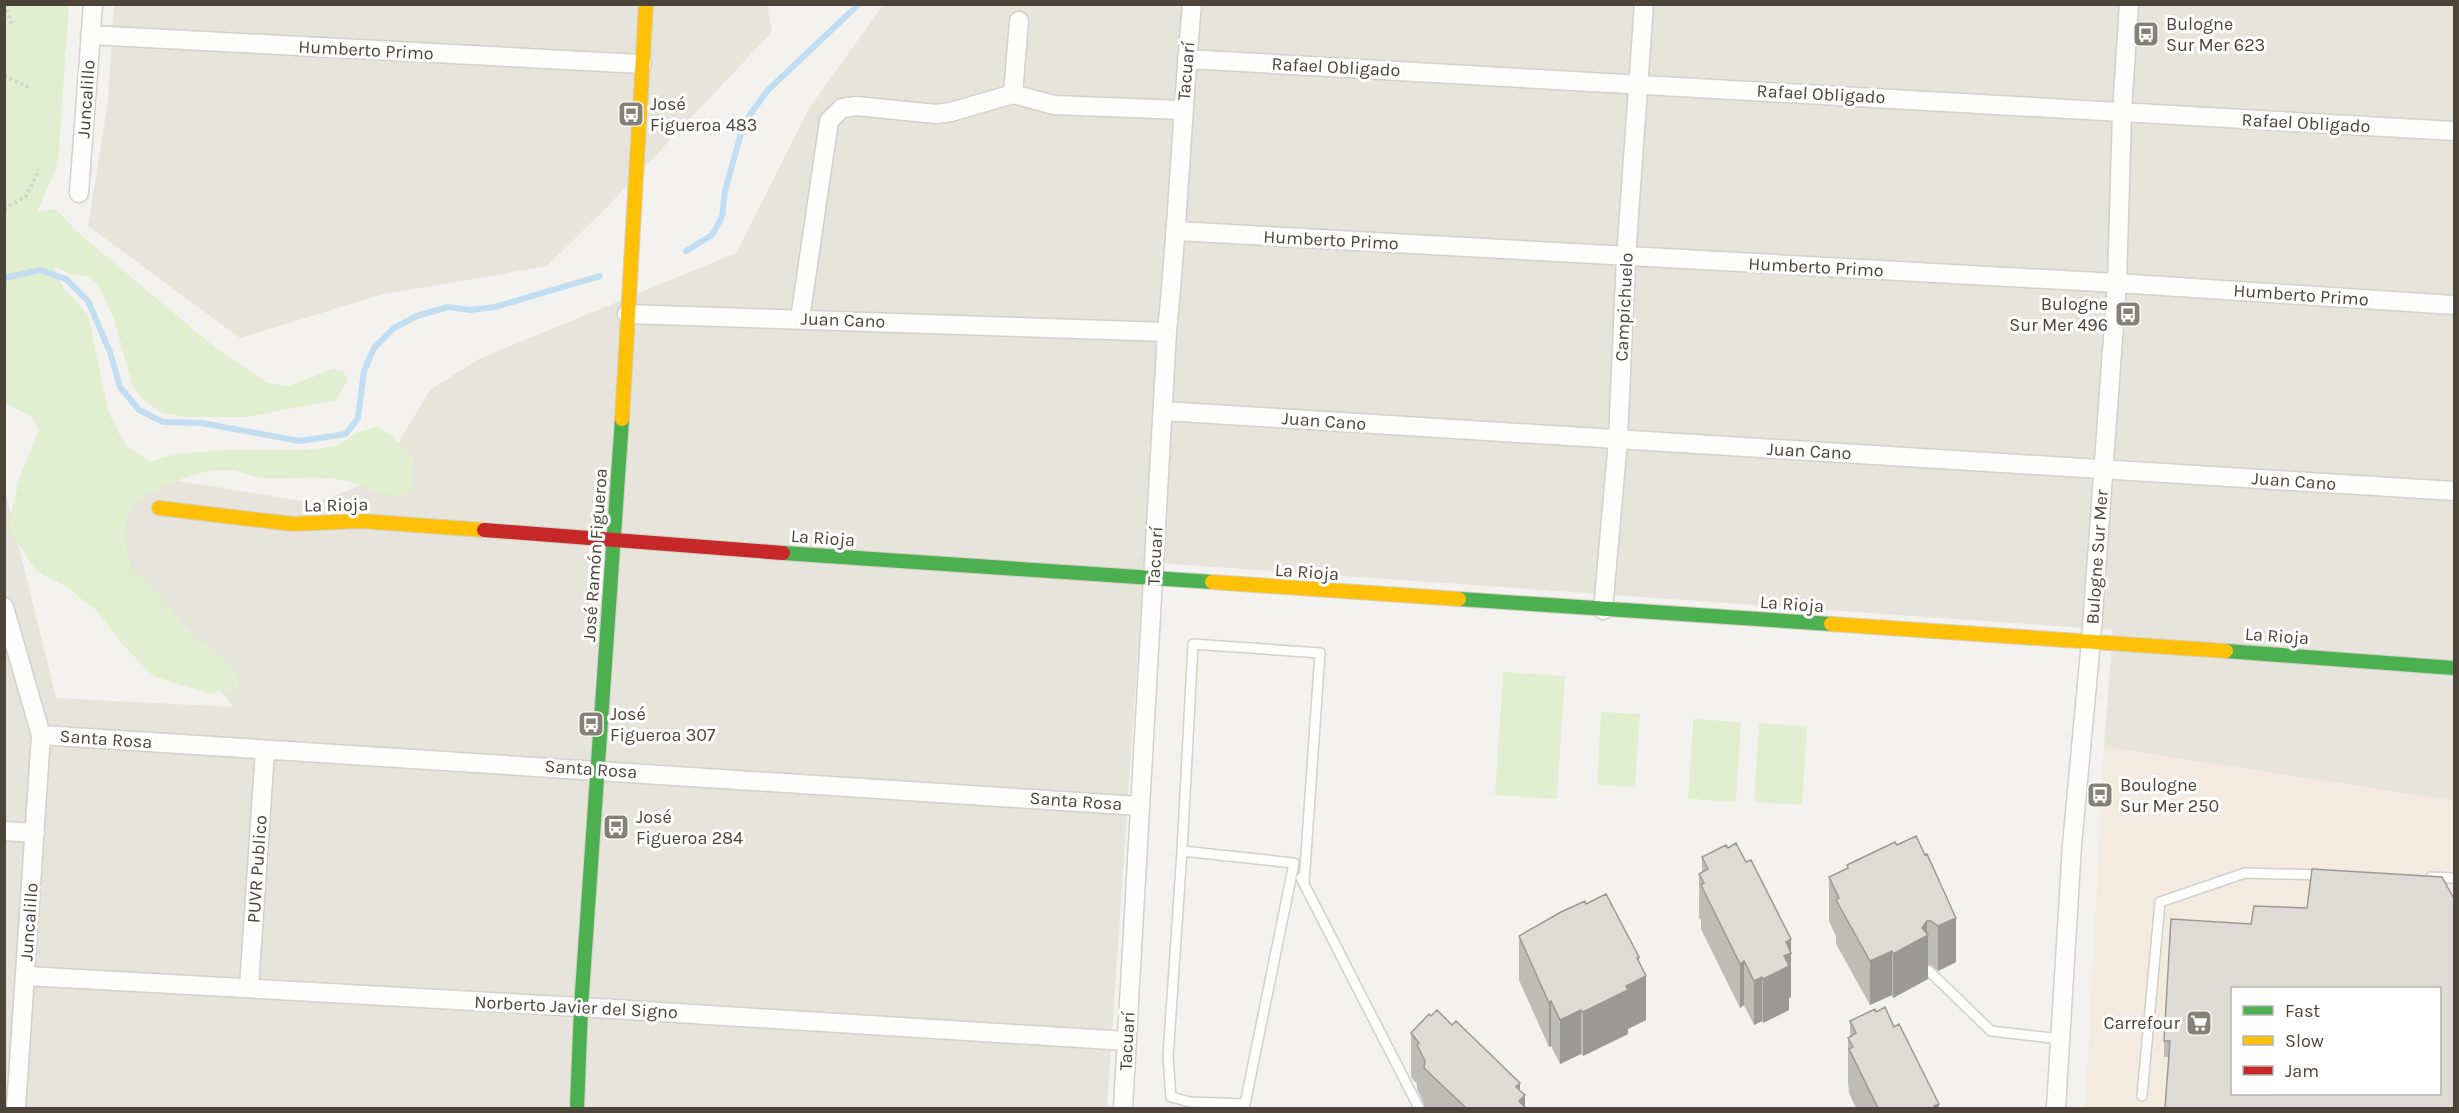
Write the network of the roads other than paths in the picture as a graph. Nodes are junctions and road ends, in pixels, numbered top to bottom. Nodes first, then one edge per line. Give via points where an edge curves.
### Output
1 (93, 4) edge
2 (646, 4) edge
3 (1192, 4) edge
4 (1644, 4) edge
5 (2128, 4) edge
6 (1019, 21) dead end
7 (90, 35) junction
8 (1187, 59) junction
9 (642, 64) junction
10 (1638, 83) junction
11 (1013, 94) junction
12 (1182, 110) junction
13 (2122, 112) junction
14 (2454, 131) edge
15 (79, 193) dead end
16 (1177, 231) junction
17 (1626, 257) junction
18 (2117, 283) junction
19 (2454, 305) edge
20 (627, 314) junction
21 (800, 319) junction
22 (1167, 332) junction
23 (1164, 411) junction
24 (1618, 440) junction
25 (2104, 469) junction
26 (2454, 491) edge
27 (159, 508) dead end
28 (615, 541) junction
29 (1154, 580) junction
30 (4, 607) edge
31 (1603, 610) junction
32 (2091, 640) junction
33 (2454, 668) edge
34 (41, 735) junction
35 (265, 750) junction
36 (598, 769) junction
37 (1140, 806) junction
38 (4, 831) edge
39 (35, 832) junction
40 (1182, 851) junction
41 (1294, 863) junction
42 (2326, 875) edge
43 (2420, 877) edge
44 (2454, 878) edge
45 (1304, 883) junction
46 (1929, 971) edge
47 (26, 976) junction
48 (249, 987) junction
49 (581, 1007) junction
50 (2061, 1039) junction
51 (1127, 1041) junction
52 (2142, 1096) dead end
53 (16, 1108) edge
54 (577, 1108) edge
55 (1123, 1108) edge
56 (1419, 1108) edge
57 (2056, 1108) edge

1 - 7 street, Juncalillo
2 - 9 street, José Ramón Figueroa
3 - 8 street, Tacuarí
4 - 10 street, Campichuelo
5 - 13 street, Bulogne Sur Mer
6 - 11 street
7 - 9 street, Humberto Primo
7 - 15 street, Juncalillo
8 - 10 street, Rafael Obligado
8 - 12 street, Tacuarí
9 - 20 street, José Ramón Figueroa
10 - 13 street, Rafael Obligado
10 - 17 street, Campichuelo
11 - 12 street via 1054,105
11 - 21 street via 944,113 855,106 835,113 829,121
12 - 16 street, Tacuarí
13 - 14 street, Rafael Obligado
13 - 18 street, Bulogne Sur Mer
16 - 17 street, Humberto Primo
16 - 22 street, Tacuarí
17 - 18 street, Humberto Primo
17 - 24 street, Campichuelo
18 - 19 street, Humberto Primo
18 - 25 street, Bulogne Sur Mer
20 - 21 street, Juan Cano
20 - 28 street, José Ramón Figueroa
21 - 22 street, Juan Cano
22 - 23 street, Tacuarí
23 - 24 street, Juan Cano
23 - 29 street, Tacuarí
24 - 25 street, Juan Cano
24 - 31 street, Campichuelo
25 - 26 street, Juan Cano
25 - 32 street, Bulogne Sur Mer
27 - 28 street, La Rioja via 293,524 360,521
28 - 29 street, La Rioja
28 - 36 street, José Ramón Figueroa
29 - 31 street, La Rioja
29 - 37 street, Tacuarí
30 - 34 street, Juncalillo
31 - 32 street, La Rioja
32 - 33 street, La Rioja
32 - 50 street, Bulogne Sur Mer via 2072,844
34 - 35 street, Santa Rosa
34 - 39 street, Juncalillo
35 - 36 street, Santa Rosa
35 - 48 street, PUVR Publico
36 - 37 street, Santa Rosa
36 - 49 street, José Ramón Figueroa
37 - 51 street, Tacuarí
38 - 39 street
39 - 47 street, Juncalillo
40 - 41 lane
40 - 41 lane via 1168,1057 1171,1097 1190,1102 1245,1104
40 - 45 lane via 1193,644 1320,653
41 - 45 lane
42 - 52 lane via 2245,873 2160,902
43 - 44 lane
45 - 56 lane
46 - 50 lane via 1991,1031
47 - 48 street, Norberto Javier del Signo
47 - 53 street, Juncalillo
48 - 49 street, Norberto Javier del Signo
49 - 51 street, Norberto Javier del Signo
49 - 54 street, José Ramón Figueroa
50 - 57 street, Bulogne Sur Mer
51 - 55 street, Tacuarí

